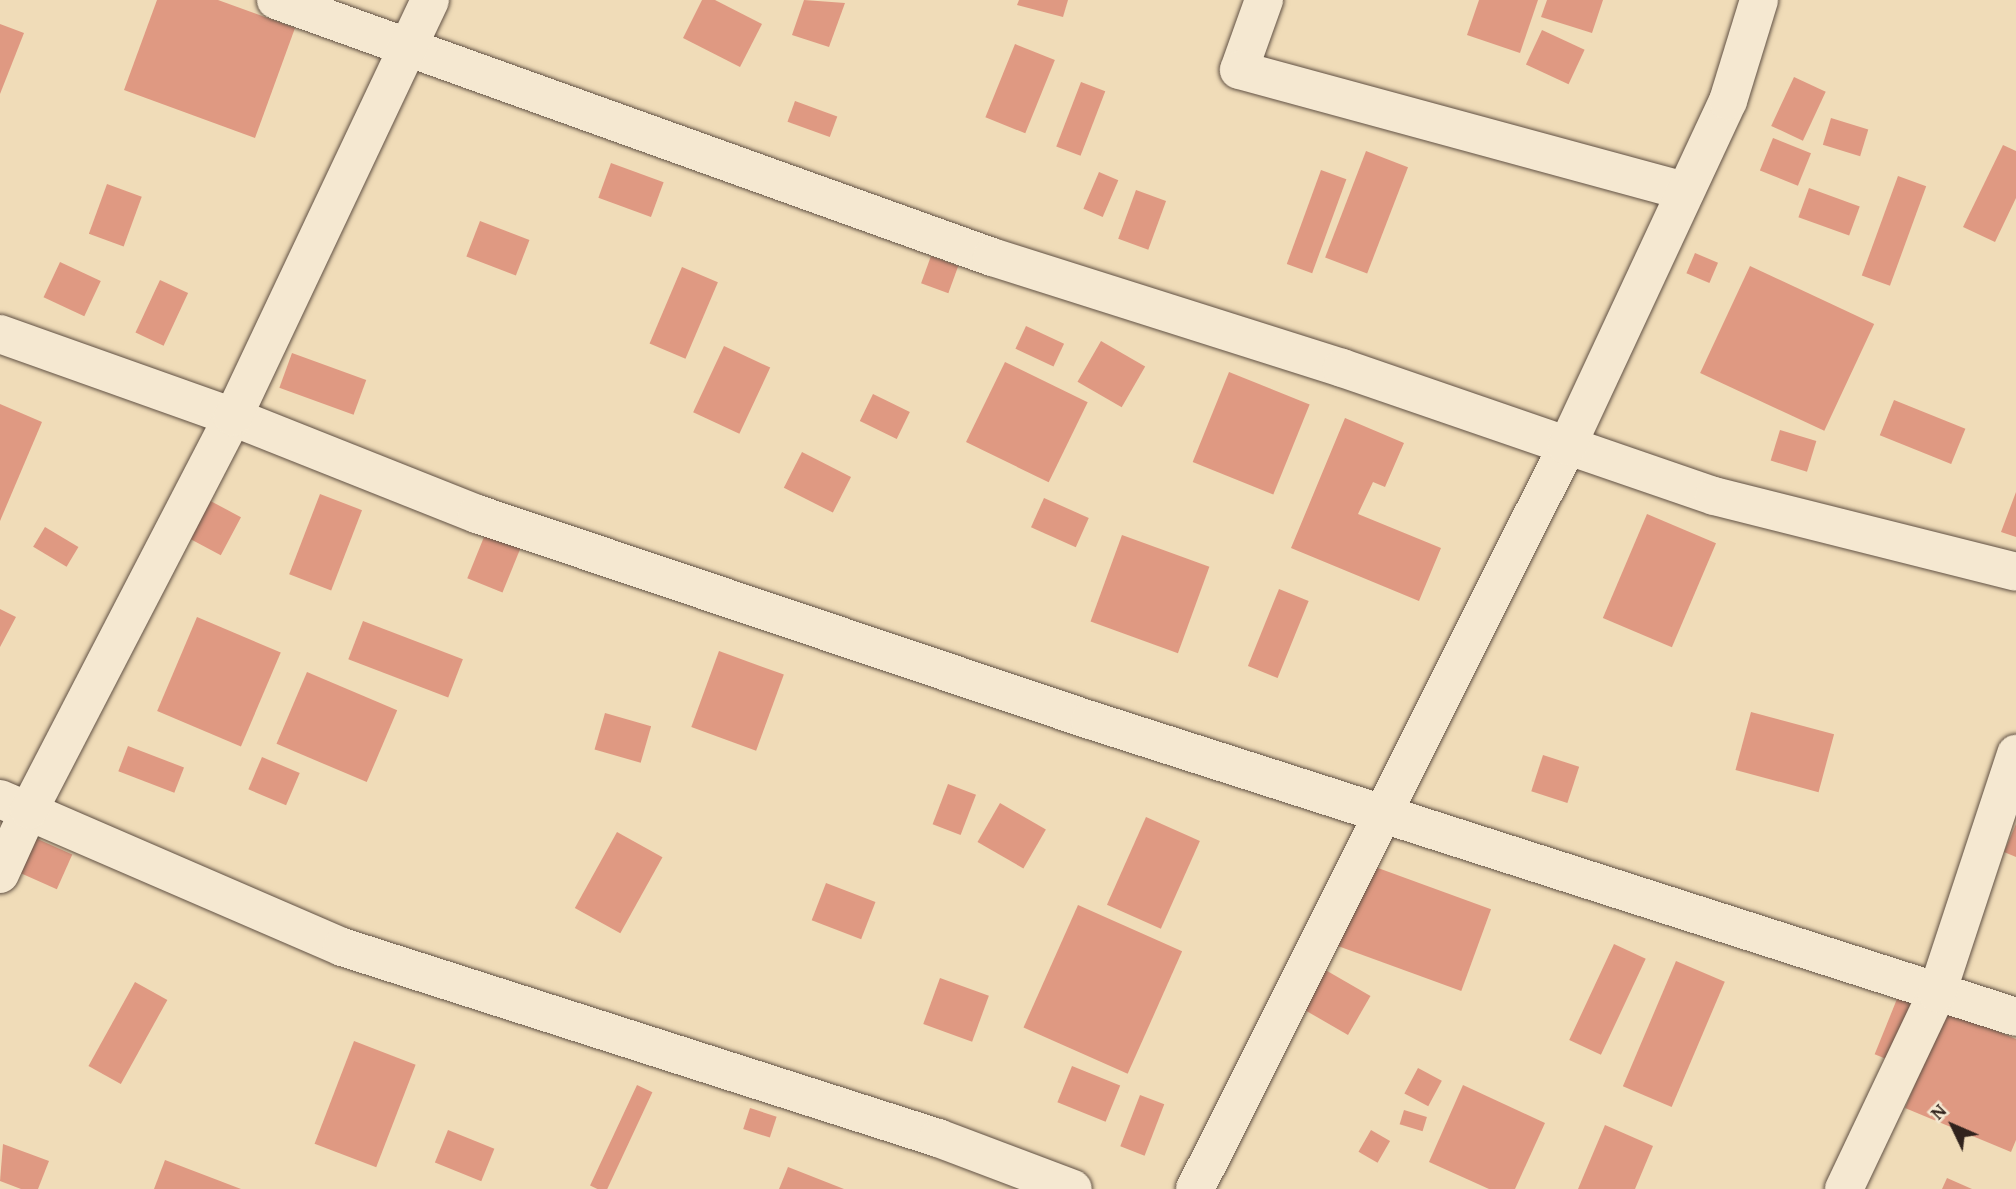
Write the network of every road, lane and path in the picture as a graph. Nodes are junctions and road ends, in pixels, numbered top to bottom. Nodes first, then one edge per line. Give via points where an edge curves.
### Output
1 (276, 0) edge
2 (430, 0) edge
3 (1264, 0) edge
4 (1759, 0) edge
5 (408, 47) junction
6 (1685, 191) junction
7 (0, 334) edge
8 (233, 417) junction
9 (1567, 446) junction
10 (2016, 572) edge
11 (2016, 754) edge
12 (15, 804) edge
13 (1382, 813) junction
14 (0, 874) edge
15 (1937, 993) junction
16 (2016, 1017) edge
17 (1073, 1189) edge
18 (1195, 1189) edge
19 (1844, 1189) edge

1 - 5 street
2 - 5 street
3 - 6 street via 1239,70
4 - 6 street via 1727,101
5 - 8 street
5 - 9 street via 992,257 1342,368
6 - 9 street
7 - 8 street
8 - 12 street
8 - 13 street via 477,514
9 - 10 street via 1714,496
9 - 13 street
11 - 15 street
12 - 14 street
12 - 17 street via 342,947 938,1138
13 - 15 street
13 - 18 street
15 - 16 street
15 - 19 street

